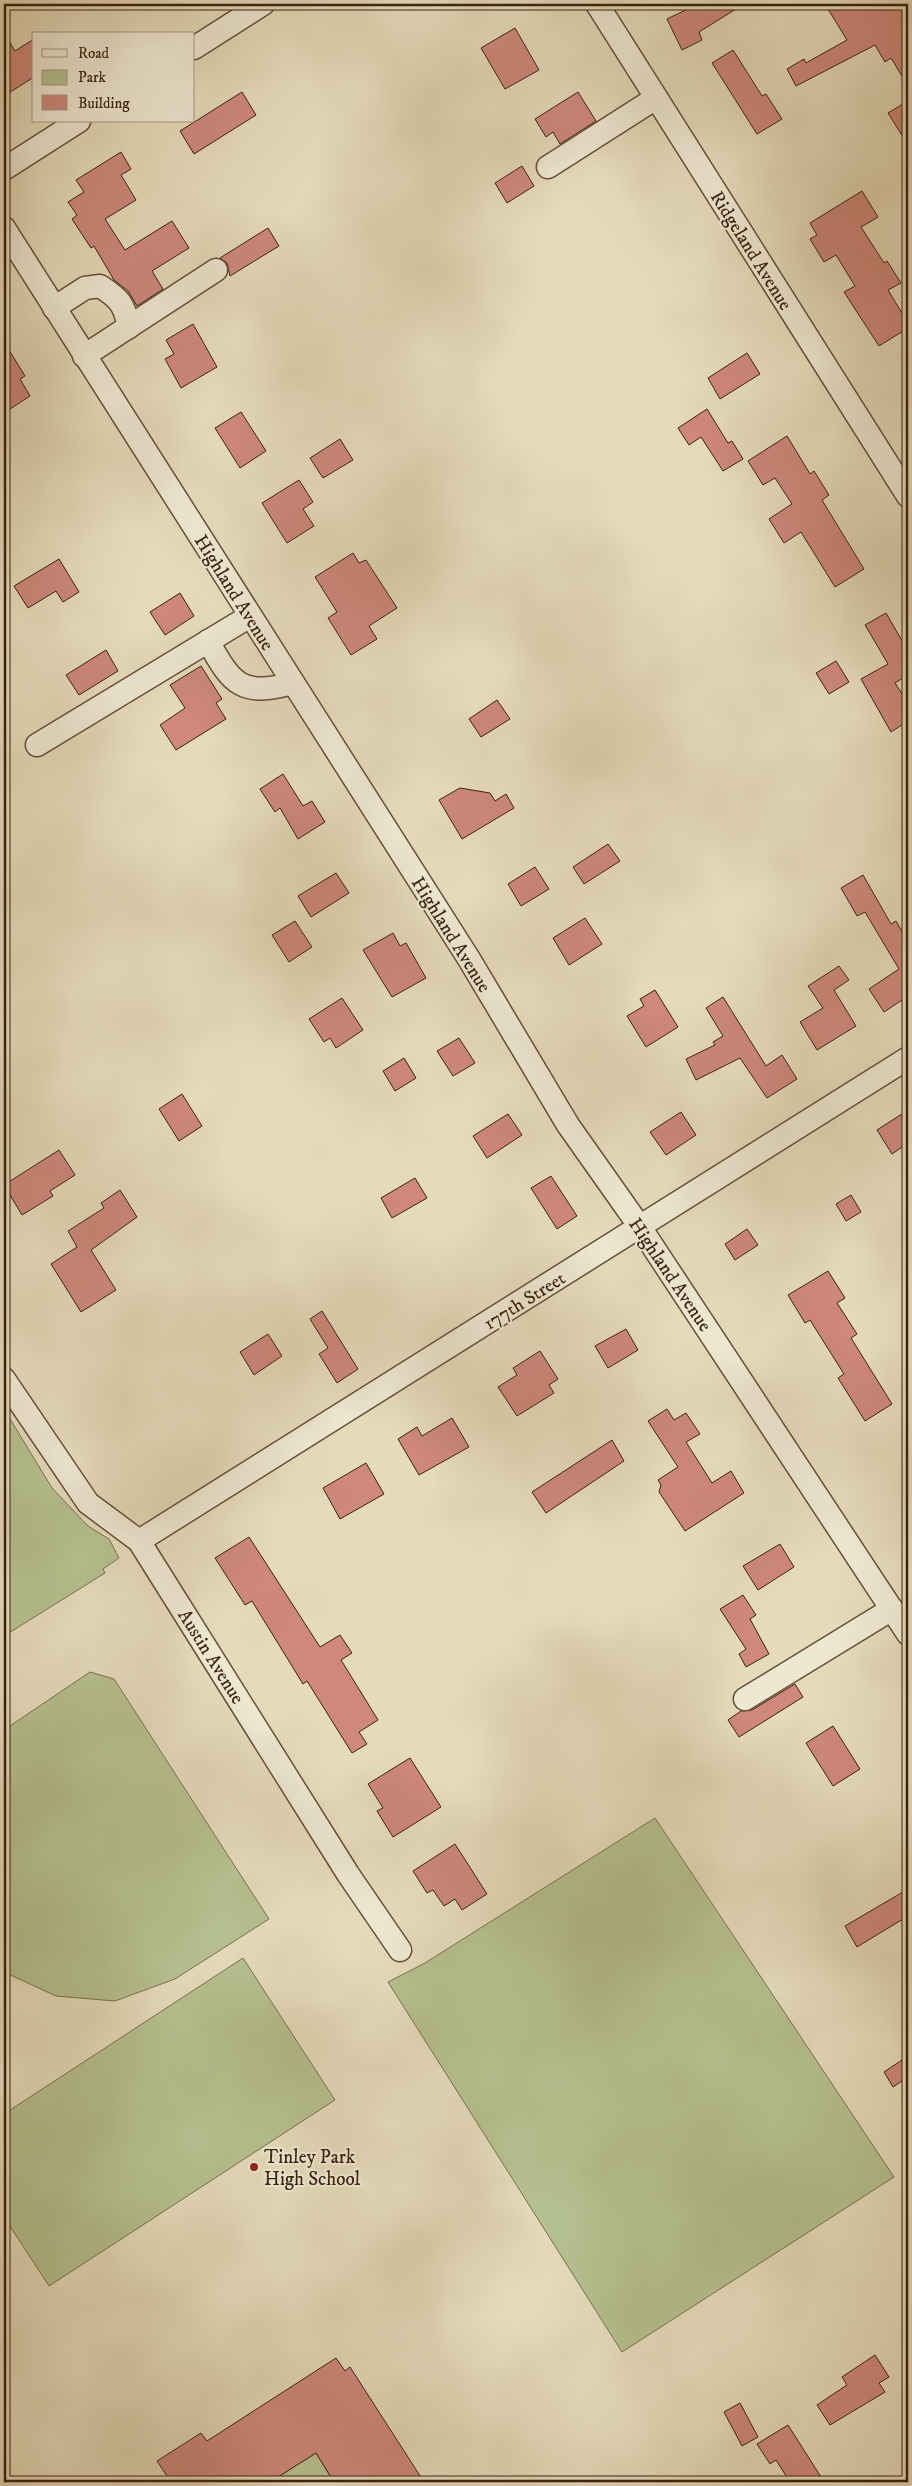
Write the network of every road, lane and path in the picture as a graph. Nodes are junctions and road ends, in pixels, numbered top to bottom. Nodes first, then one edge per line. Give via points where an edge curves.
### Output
1 (263, 4) edge
2 (597, 4) edge
3 (195, 47) edge
4 (656, 98) junction
5 (77, 122) edge
6 (548, 167) dead end
7 (4, 169) edge
8 (4, 228) edge
9 (216, 270) dead end
10 (54, 308) junction
11 (129, 327) junction
12 (84, 356) junction
13 (908, 496) edge
14 (250, 616) junction
15 (208, 641) junction
16 (293, 683) junction
17 (37, 745) dead end
18 (908, 1058) edge
19 (640, 1226) junction
20 (4, 1379) edge
21 (139, 1541) junction
22 (892, 1609) junction
23 (908, 1634) edge
24 (745, 1699) dead end
25 (400, 1950) dead end

1 - 3 street
2 - 4 street, Ridgeland Avenue
4 - 6 street
4 - 13 street, Ridgeland Avenue
5 - 7 street
8 - 10 street, Highland Avenue
9 - 11 street
10 - 11 street via 85,288 100,286 124,306
10 - 12 street, Highland Avenue
11 - 12 street
12 - 14 street, Highland Avenue
14 - 15 street
14 - 16 street, Highland Avenue
15 - 16 street via 223,669 238,684 254,690
15 - 17 street
16 - 19 street, Highland Avenue via 465,953 568,1126
18 - 19 street, 177th Street
19 - 21 street, 177th Street
19 - 22 street, Highland Avenue
20 - 21 street, Austin Avenue via 88,1503
21 - 25 street, Austin Avenue via 348,1874
22 - 23 street, Highland Avenue
22 - 24 street

